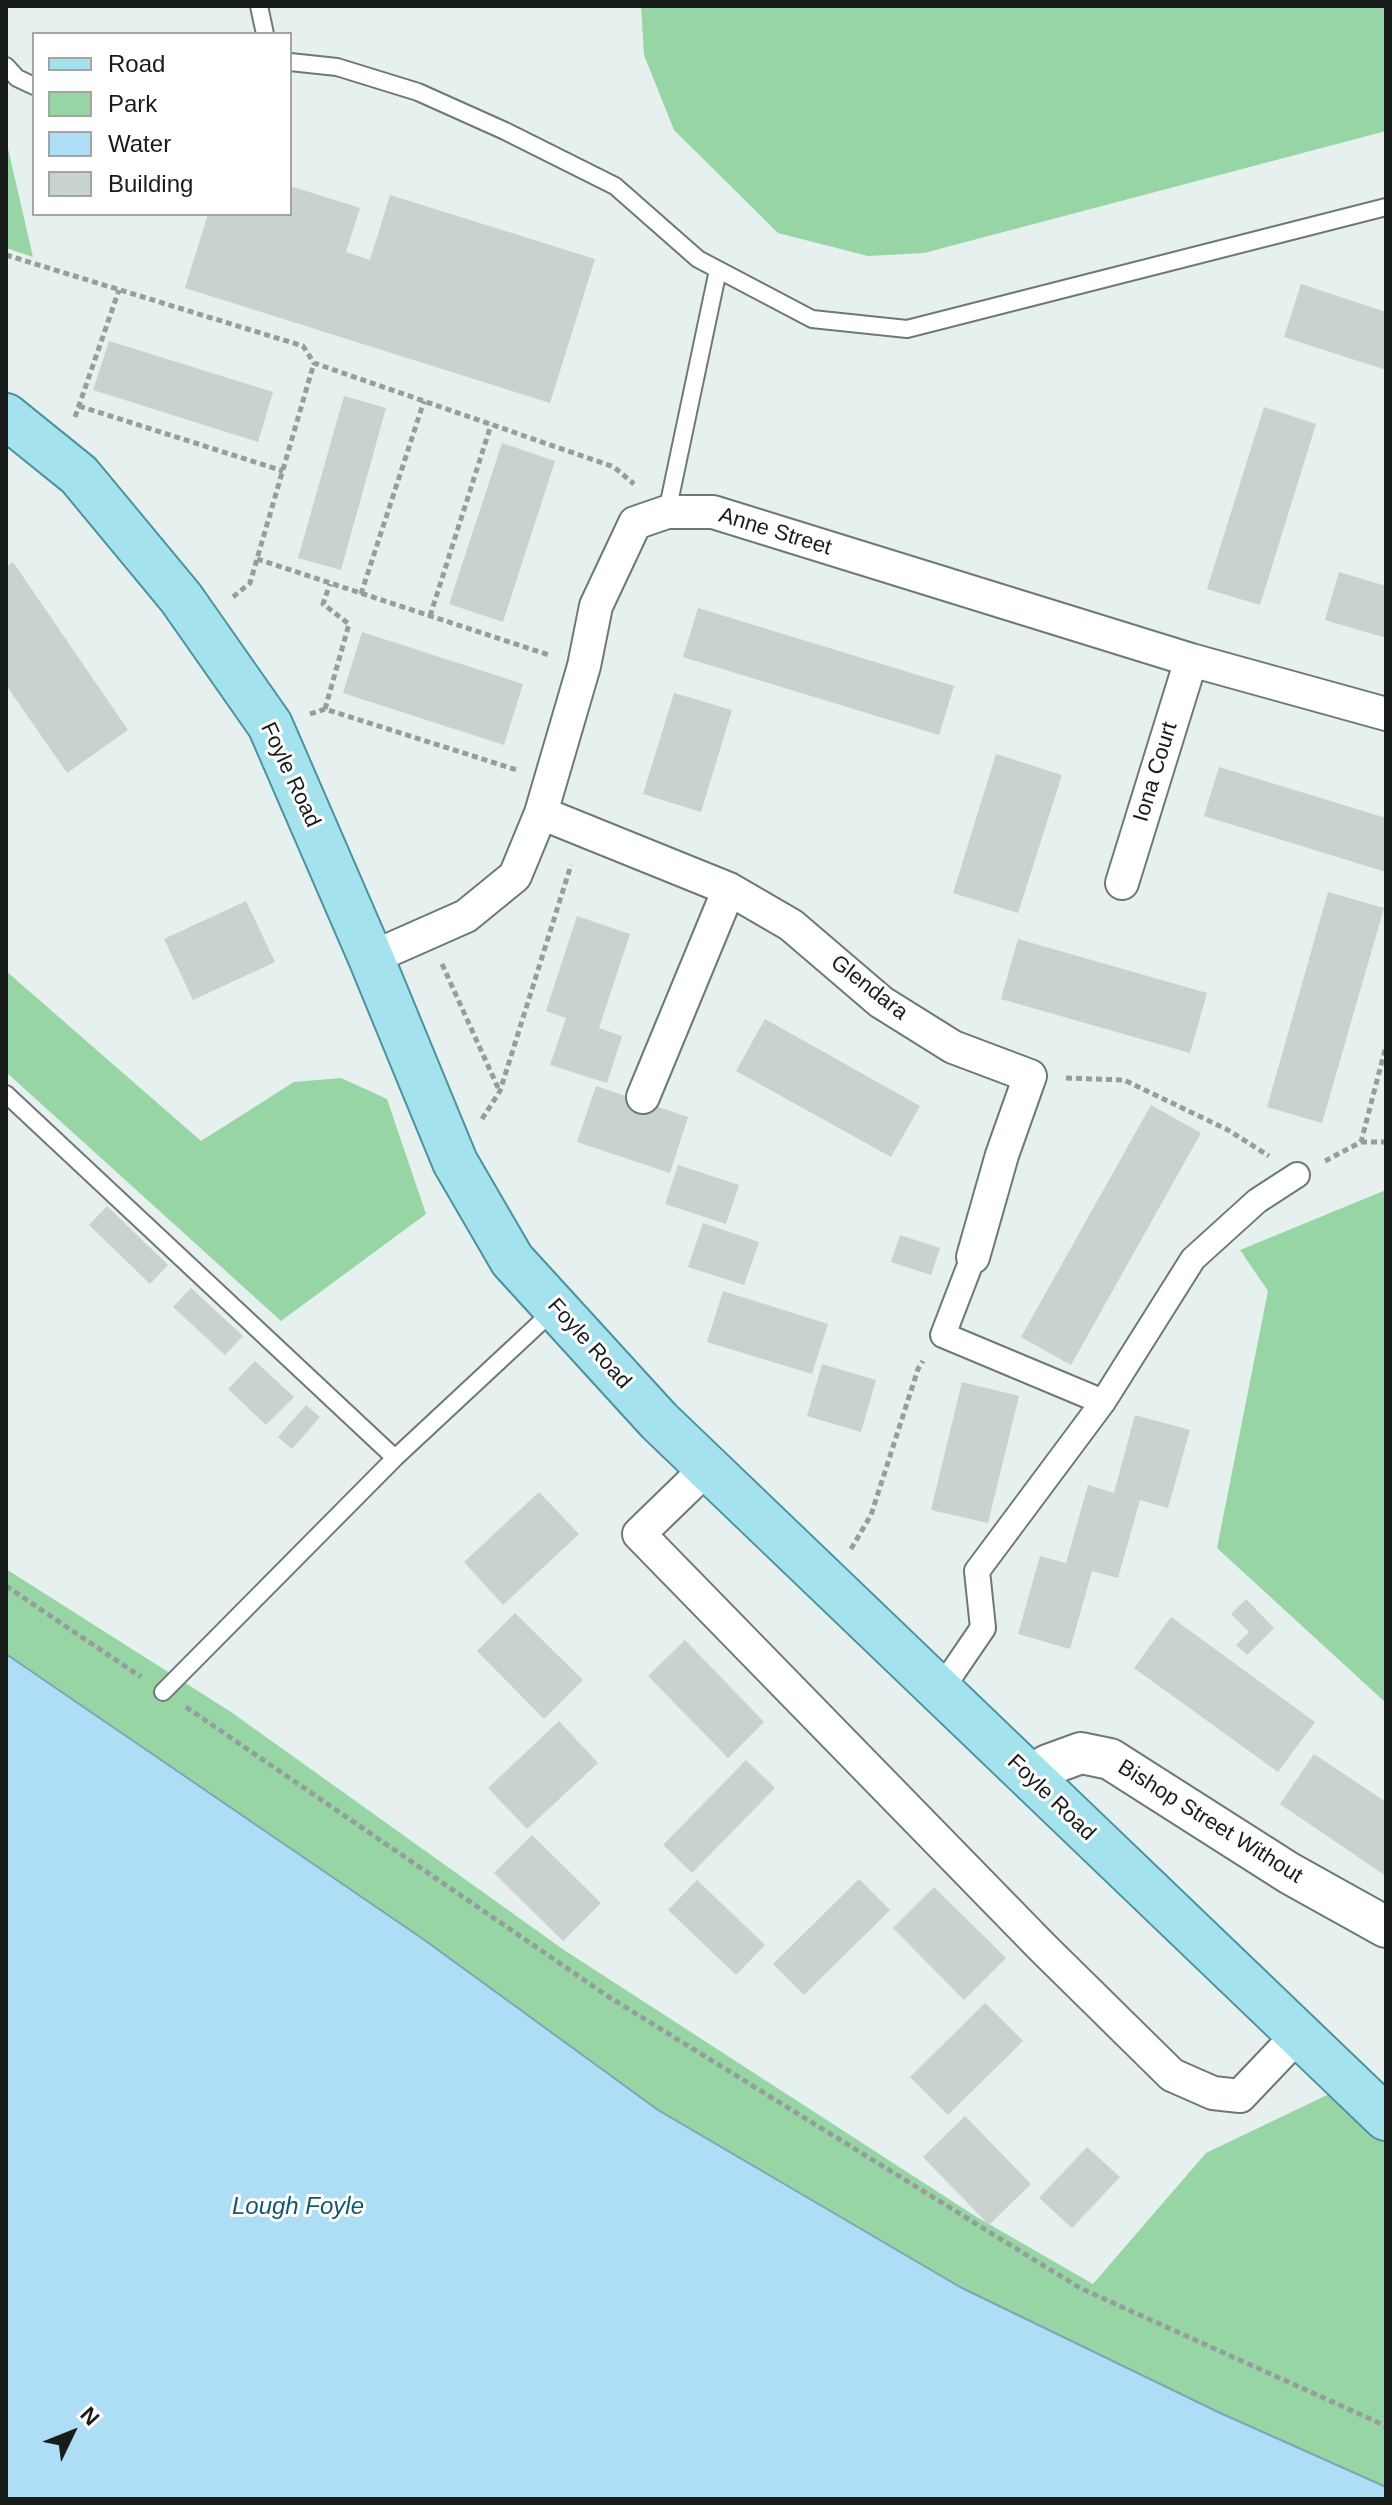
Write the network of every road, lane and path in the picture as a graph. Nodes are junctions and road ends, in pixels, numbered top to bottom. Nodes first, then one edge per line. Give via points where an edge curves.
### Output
1 (259, 6) edge
2 (265, 32) edge
3 (292, 62) edge
4 (6, 66) edge
5 (32, 85) edge
6 (1386, 207) edge
7 (6, 255) edge
8 (718, 270) junction
9 (119, 290) junction
10 (314, 363) junction
11 (424, 401) junction
12 (79, 406) junction
13 (6, 416) edge
14 (491, 425) junction
15 (60, 460) junction
16 (283, 471) junction
17 (667, 512) junction
18 (257, 559) junction
19 (330, 584) junction
20 (361, 594) junction
21 (430, 616) junction
22 (200, 626) junction
23 (1191, 660) junction
24 (584, 666) junction
25 (325, 709) junction
26 (1386, 714) edge
27 (270, 725) junction
28 (551, 781) junction
29 (541, 813) junction
30 (582, 829) junction
31 (1122, 883) dead end
32 (729, 889) junction
33 (428, 933) junction
34 (371, 958) junction
35 (1386, 1046) edge
36 (1030, 1076) junction
37 (500, 1091) junction
38 (6, 1094) edge
39 (643, 1097) dead end
40 (1361, 1142) junction
41 (1386, 1142) edge
42 (455, 1162) junction
43 (1297, 1175) junction
44 (973, 1257) joint
45 (556, 1308) junction
46 (943, 1335) junction
47 (1103, 1402) junction
48 (395, 1458) junction
49 (707, 1468) junction
50 (829, 1585) junction
51 (6, 1586) edge
52 (940, 1691) junction
53 (163, 1692) junction
54 (1033, 1782) junction
55 (1386, 1927) edge
56 (1299, 2034) junction
57 (1386, 2118) edge
58 (1386, 2426) edge

1 - 2 lane
3 - 8 lane via 337,67 418,92 505,131 615,186 698,259
4 - 5 lane
6 - 8 lane via 907,329 812,319
7 - 9 path
8 - 17 lane
9 - 10 path via 303,346
9 - 12 path
10 - 11 path
10 - 16 path
11 - 14 path
11 - 20 path
12 - 15 path
12 - 16 path
13 - 15 main road, Foyle Road
14 - 17 path via 614,467
14 - 21 path
15 - 22 main road, Foyle Road via 79,475
16 - 18 path
17 - 23 street, Anne Street via 713,512
17 - 24 street, Anne Street via 635,523 596,606
18 - 19 path
18 - 22 path via 250,583
19 - 20 path
19 - 25 path via 323,604 349,624
20 - 21 path
21 - 24 path
22 - 27 main road, Foyle Road
23 - 26 street, Anne Street
23 - 31 street, Iona Court
24 - 28 street, Anne Street
25 - 27 path
25 - 28 path
27 - 34 main road, Foyle Road
28 - 29 street, Anne Street
29 - 30 street, Glendara
29 - 33 street, Anne Street via 515,876 466,916
30 - 32 street, Glendara
30 - 37 path
32 - 36 street, Glendara via 791,925 881,1002 953,1047
32 - 39 street
33 - 34 street, Anne Street
33 - 37 path
34 - 42 main road, Foyle Road
35 - 40 path
36 - 43 path via 1124,1080 1228,1130
36 - 44 street
37 - 42 path
38 - 48 lane
40 - 41 path
40 - 43 path
42 - 45 main road, Foyle Road via 512,1260
43 - 47 street via 1257,1201 1193,1259
44 - 46 street
45 - 48 lane
45 - 49 main road, Foyle Road
46 - 47 street
46 - 50 path via 918,1369 871,1515
47 - 52 street via 977,1571 983,1628
48 - 53 lane
49 - 50 main road, Foyle Road
49 - 56 street via 639,1534 1172,2075 1213,2093 1240,2096
50 - 52 main road, Foyle Road
51 - 53 path
52 - 54 main road, Foyle Road
53 - 58 path via 609,1997 1080,2288
54 - 55 street, Bishop Street Without via 1048,1765 1081,1753 1110,1759 1289,1873
54 - 56 main road, Foyle Road
56 - 57 main road, Foyle Road

